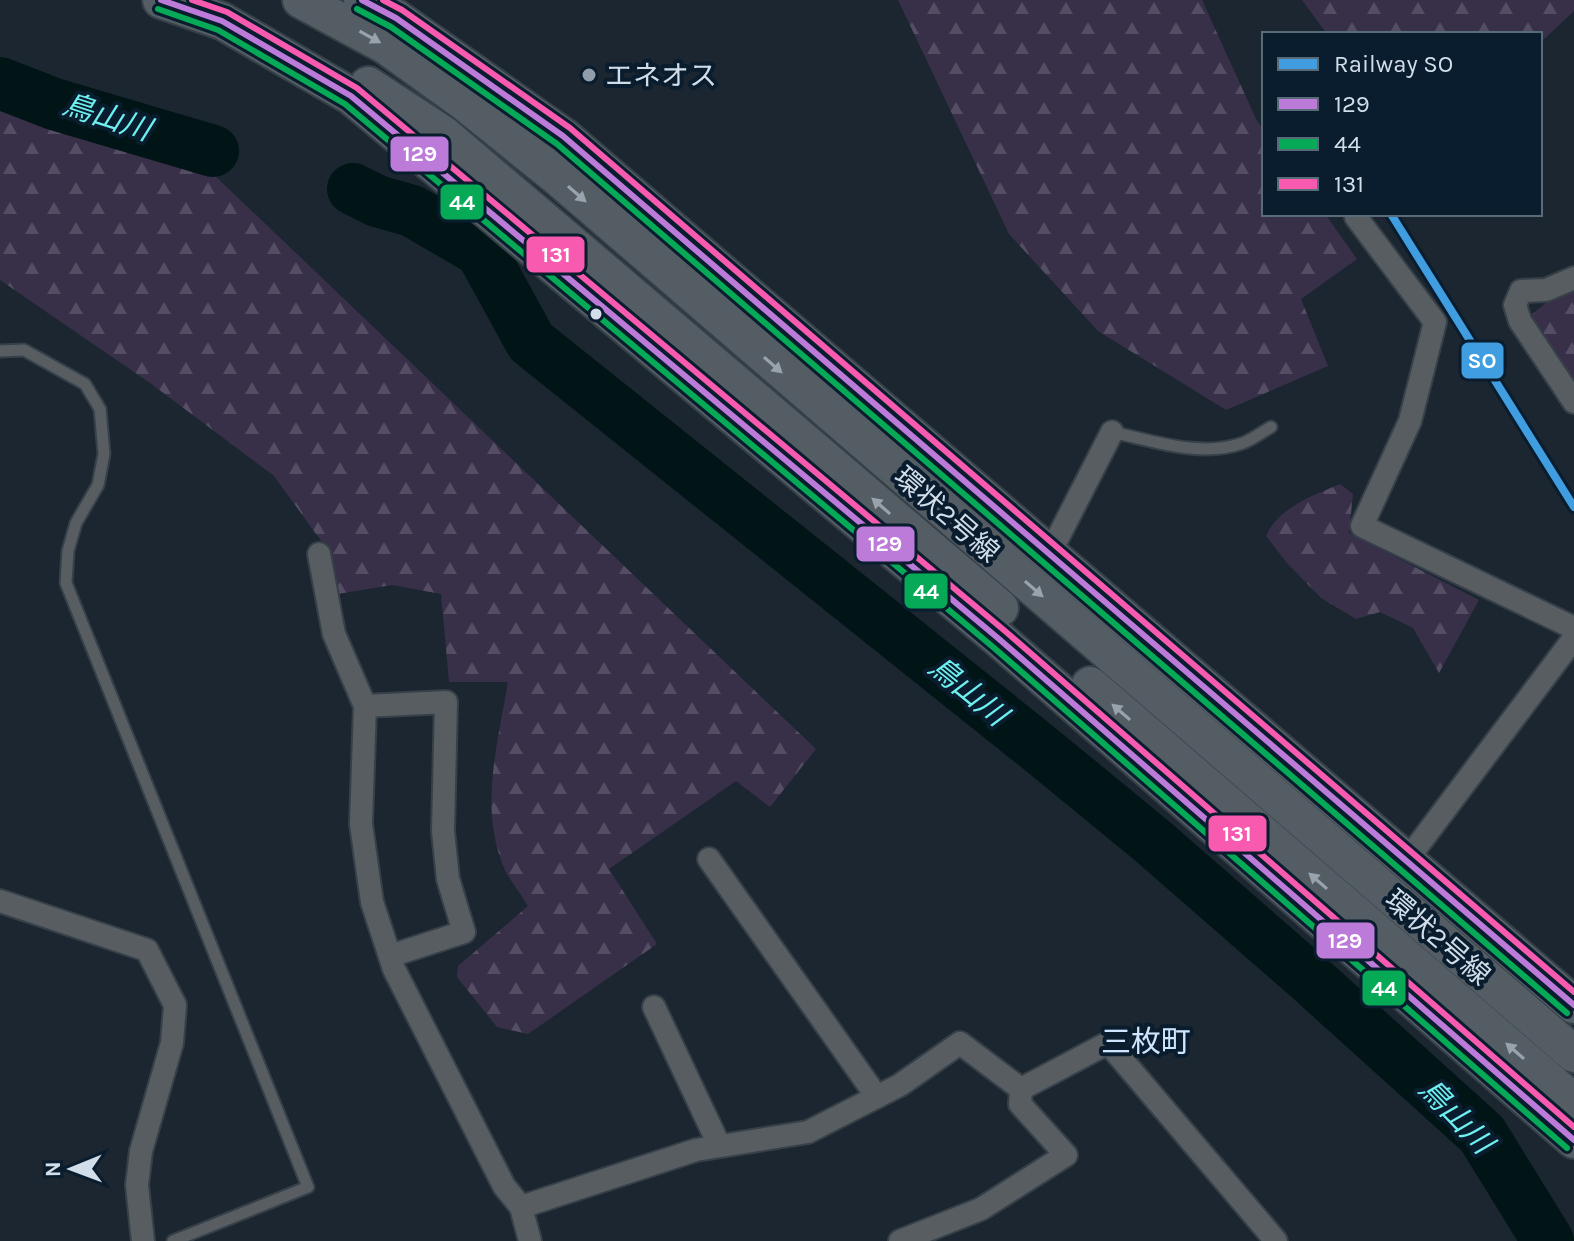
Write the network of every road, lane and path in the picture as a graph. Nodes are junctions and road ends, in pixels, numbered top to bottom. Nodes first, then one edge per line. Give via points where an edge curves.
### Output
1 (161, 0) edge
2 (217, 0) edge
3 (301, 0) edge
4 (362, 0) edge
5 (400, 9) edge
6 (1356, 217) dead end
7 (1574, 278) edge
8 (0, 351) edge
9 (1574, 402) edge
10 (1271, 427) dead end
11 (1112, 432) joint
12 (319, 554) dead end
13 (1049, 555) junction
14 (1574, 628) edge
15 (1574, 638) edge
16 (365, 706) junction
17 (709, 859) dead end
18 (1407, 860) junction
19 (0, 901) edge
20 (390, 956) junction
21 (1574, 1005) edge
22 (654, 1007) dead end
23 (1574, 1054) edge
24 (1021, 1089) junction
25 (877, 1097) junction
26 (1574, 1102) edge
27 (1574, 1140) edge
28 (719, 1145) junction
29 (521, 1207) junction
30 (143, 1241) edge
31 (173, 1241) edge
32 (530, 1241) edge
33 (900, 1241) edge
34 (1276, 1241) edge

1 - 27 main road via 222,21 351,96 999,639
26 -> 2 main road, 環状2号線 via 443,134 273,24
3 -> 23 main road, 環状2号線 via 386,46 562,181
4 - 5 main road
5 - 13 main road via 563,136
6 - 14 street via 1435,322 1410,421 1362,526
7 - 9 street via 1546,290 1521,291 1515,305 1520,321
8 - 31 lane via 24,350 85,384 100,409 100,475 76,523 66,583 308,1187
10 - 11 lane via 1244,443 1209,450
11 - 13 street
12 - 16 street via 334,634
13 - 18 main road
15 - 18 street
16 - 20 street via 361,824 372,902
16 - 20 street via 446,702 443,831 448,879 464,932
17 - 25 street
18 - 21 main road
19 - 30 street via 147,950 175,1005 172,1043 141,1151 137,1185
20 - 29 street via 504,1186
22 - 28 street
24 - 25 street via 960,1043
24 - 33 street via 1020,1104 1066,1155 981,1209
24 - 34 street via 1108,1043
25 - 28 street via 808,1132
28 - 29 street
29 - 32 street

